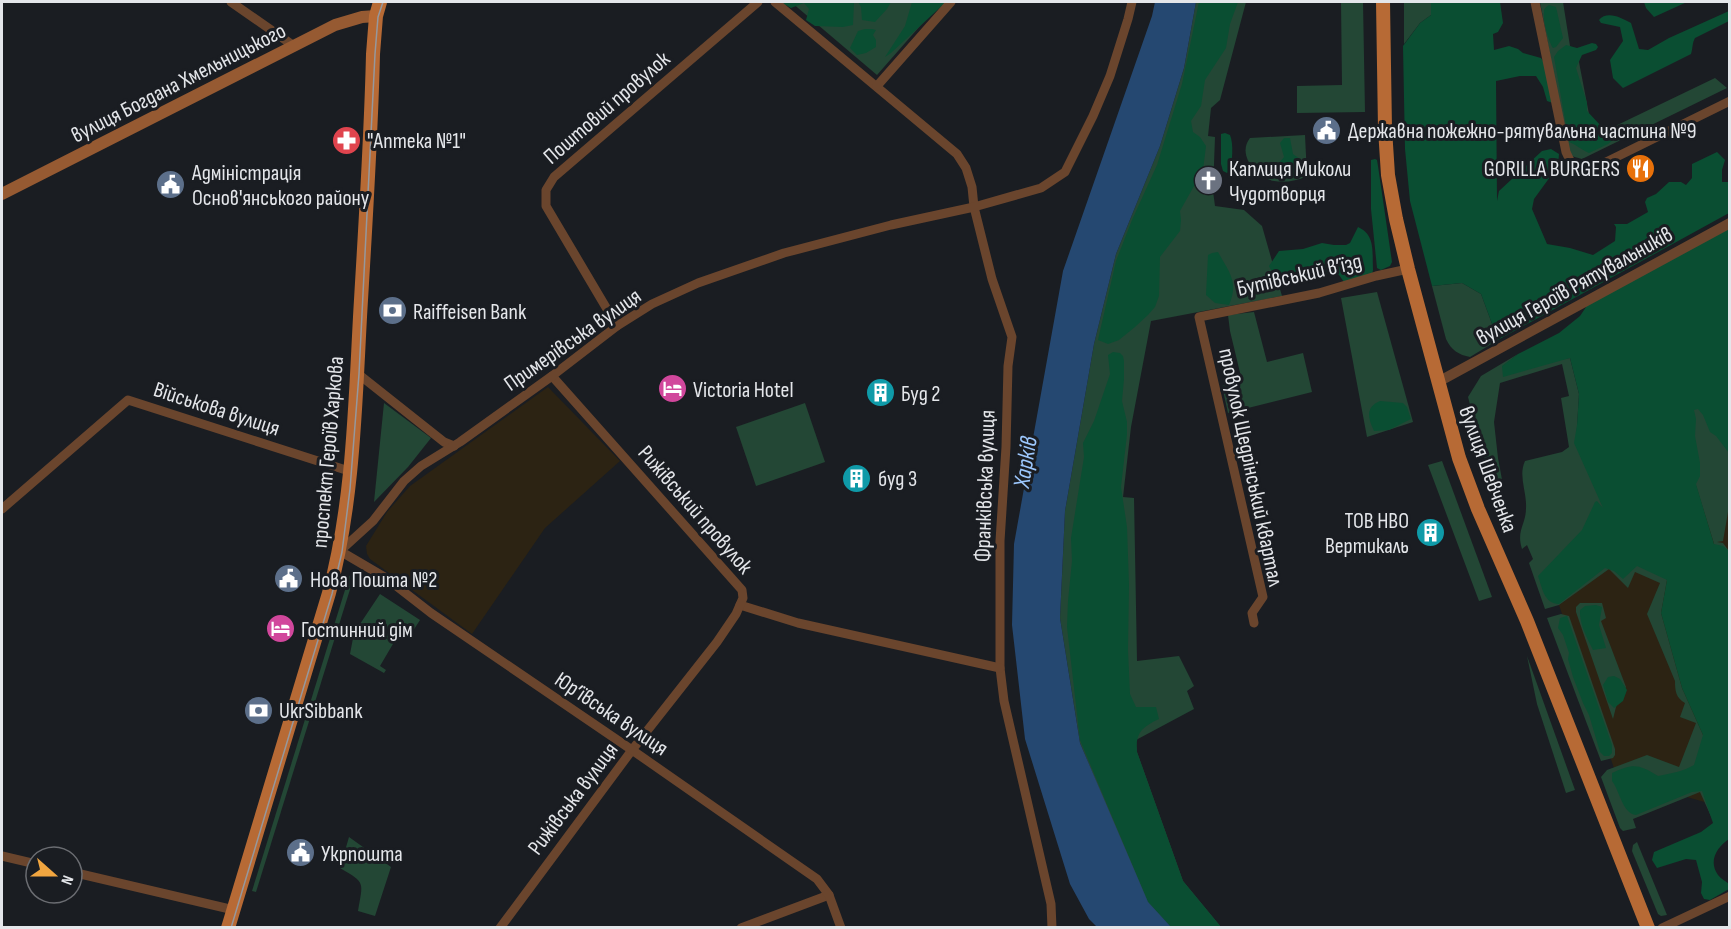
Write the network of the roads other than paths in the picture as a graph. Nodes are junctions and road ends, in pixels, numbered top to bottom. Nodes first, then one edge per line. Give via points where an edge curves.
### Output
1 (231, 2) edge
2 (380, 2) edge
3 (758, 2) edge
4 (775, 2) edge
5 (951, 2) edge
6 (1132, 2) edge
7 (1383, 2) edge
8 (1535, 2) edge
9 (376, 16) junction
10 (294, 46) junction
11 (877, 86) junction
12 (1730, 101) edge
13 (2, 194) edge
14 (974, 207) junction
15 (1730, 223) edge
16 (1408, 269) junction
17 (1199, 317) joint
18 (617, 326) junction
19 (357, 373) junction
20 (552, 376) junction
21 (1438, 382) junction
22 (454, 446) junction
23 (349, 471) junction
24 (2, 507) edge
25 (340, 551) junction
26 (741, 605) junction
27 (1254, 623) dead end
28 (1000, 668) junction
29 (632, 750) junction
30 (2, 856) edge
31 (24, 861) edge
32 (84, 875) edge
33 (829, 895) junction
34 (1730, 896) edge
35 (230, 909) junction
36 (228, 927) edge
37 (500, 927) edge
38 (741, 927) edge
39 (841, 927) edge
40 (1052, 927) edge
41 (1648, 927) edge
42 (1662, 927) edge

1 - 10 street
2 - 9 main road, проспект Героїв Харкова
3 - 18 street, Поштовий провулок via 554,177 546,190 546,206
4 - 11 street, Франківська вулиця
5 - 11 street
6 - 14 street, Примерівська вулиця via 1110,76 1065,172 1041,188
7 - 16 main road, вулиця Шевченка via 1388,175
8 - 12 street via 1566,152 1576,170 1594,168
9 - 10 main road, вулиця Богдана Хмельницького via 335,25
9 - 19 main road, проспект Героїв Харкова
10 - 13 main road, вулиця Богдана Хмельницького
11 - 14 street, Франківська вулиця via 957,154 966,168
14 - 18 street, Примерівська вулиця via 784,253 698,283 652,304
14 - 28 street, Франківська вулиця via 1012,337 1000,541
15 - 21 street, вулиця Героїв Рятувальників
16 - 17 street, Бутівський в’їзд via 1319,293
16 - 21 main road, вулиця Шевченка
17 - 27 street, провулок Щедрінський квартал via 1263,597 1252,613
18 - 20 street, Примерівська вулиця
19 - 22 street
19 - 23 main road, проспект Героїв Харкова
20 - 22 street, Примерівська вулиця
20 - 26 street, Рижівський провулок via 742,590
21 - 41 main road, вулиця Шевченка via 1478,508
22 - 25 street, Примерівська вулиця via 404,481 373,521
23 - 24 street, Військова вулиця via 128,400
23 - 25 main road, проспект Героїв Харкова
25 - 29 street, Юр’ївська вулиця via 386,578
25 - 35 main road, проспект Героїв Харкова
26 - 28 street, Рижівський провулок via 798,623
26 - 29 street, Рижівська вулиця via 717,642
28 - 40 street, Франківська вулиця via 1004,701 1051,904
29 - 33 street, Юр’ївська вулиця via 817,879
29 - 37 street, Рижівська вулиця
30 - 31 street
32 - 35 street
33 - 38 street
33 - 39 street, Юр’ївська вулиця
34 - 42 street
35 - 36 main road, проспект Героїв Харкова

